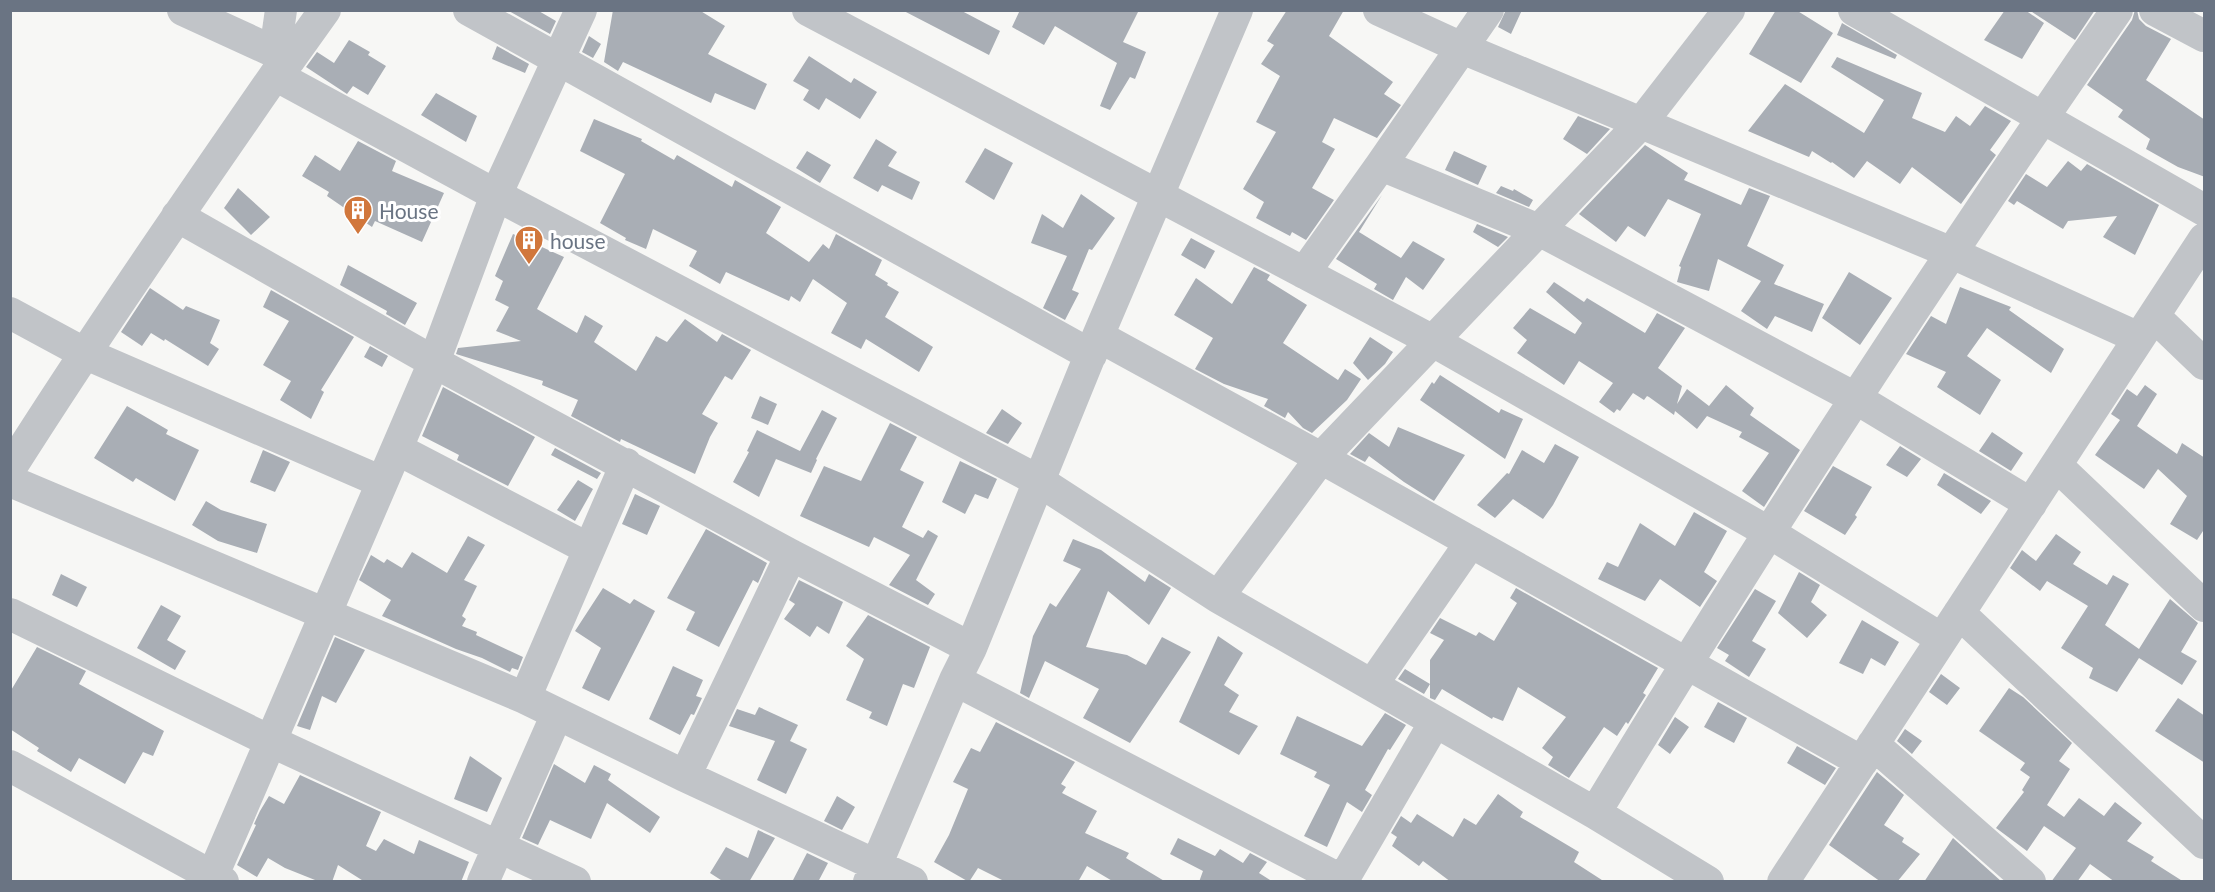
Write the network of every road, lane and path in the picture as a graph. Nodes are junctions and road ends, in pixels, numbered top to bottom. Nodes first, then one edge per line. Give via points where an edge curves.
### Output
1 (183, 10) edge
2 (281, 10) edge
3 (325, 10) edge
4 (469, 10) edge
5 (581, 10) edge
6 (808, 10) edge
7 (1237, 10) edge
8 (1379, 10) edge
9 (1488, 10) edge
10 (1729, 10) edge
11 (1854, 10) edge
12 (2117, 10) edge
13 (2155, 10) edge
14 (2205, 36) edge
15 (1462, 48) junction
16 (559, 61) junction
17 (280, 62) junction
18 (2043, 117) junction
19 (1642, 122) junction
20 (1381, 165) junction
21 (1158, 194) junction
22 (496, 195) junction
23 (2205, 210) edge
24 (177, 216) junction
25 (1539, 230) junction
26 (2205, 239) edge
27 (1952, 253) junction
28 (1304, 273) junction
29 (10, 313) edge
30 (2146, 327) junction
31 (1433, 341) junction
32 (1095, 346) junction
33 (84, 353) junction
34 (434, 362) junction
35 (2205, 364) edge
36 (1857, 399) junction
37 (397, 449) junction
38 (1321, 458) junction
39 (626, 464) junction
40 (2056, 465) junction
41 (10, 469) edge
42 (10, 481) edge
43 (1038, 481) junction
44 (382, 482) junction
45 (2031, 504) junction
46 (1770, 533) junction
47 (1471, 542) junction
48 (589, 549) junction
49 (791, 555) junction
50 (1218, 597) junction
51 (2205, 606) edge
52 (10, 614) edge
53 (324, 615) junction
54 (1950, 626) junction
55 (971, 648) junction
56 (1686, 663) junction
57 (955, 680) junction
58 (1372, 685) junction
59 (525, 699) junction
60 (557, 714) junction
61 (1435, 722) junction
62 (270, 741) junction
63 (1867, 753) junction
64 (10, 766) edge
65 (685, 776) junction
66 (1595, 813) junction
67 (2205, 843) edge
68 (498, 846) junction
69 (873, 874) edge
70 (215, 880) edge
71 (1344, 881) edge
72 (483, 882) edge
73 (575, 882) edge
74 (912, 882) edge
75 (1708, 882) edge
76 (1783, 882) edge
77 (2030, 882) edge

1 - 17 street
2 - 17 street
3 - 17 street
4 - 16 street
5 - 16 street
6 - 21 street
7 - 21 street
8 - 15 street
9 - 15 street
10 - 19 street
11 - 18 street
12 - 18 street
13 - 14 street
15 - 19 street
15 - 20 street
16 - 22 street
16 - 32 street
17 - 22 street
17 - 24 street
18 - 23 street
18 - 27 street
19 - 25 street
19 - 27 street
20 - 25 street
20 - 28 street
21 - 28 street
21 - 32 street
22 - 34 street
22 - 43 street
24 - 33 street
24 - 34 street
25 - 31 street
25 - 36 street
26 - 30 street
27 - 30 street
27 - 36 street
28 - 31 street
29 - 33 street
30 - 35 street
30 - 40 street
31 - 38 street
31 - 46 street
32 - 38 street
32 - 43 street
33 - 41 street
33 - 44 street
34 - 37 street
34 - 39 street
36 - 45 street
36 - 46 street
37 - 44 street
37 - 48 street
38 - 47 street
38 - 50 street
39 - 48 street
39 - 49 street
40 - 45 street
40 - 51 street
42 - 53 street
43 - 50 street
43 - 55 street
44 - 53 street
45 - 54 street
46 - 54 street
46 - 56 street
47 - 56 street
47 - 58 street
48 - 59 street
49 - 55 street
49 - 65 street
50 - 58 street
52 - 62 street
53 - 59 street
53 - 62 street
54 - 63 street
54 - 67 street
55 - 57 street
56 - 63 street
56 - 66 street
57 - 69 street
57 - 71 street
58 - 61 street
59 - 60 street
60 - 65 street
60 - 68 street
61 - 66 street
61 - 71 street
62 - 68 street
62 - 70 street
63 - 76 street
63 - 77 street
64 - 70 street
65 - 69 street
66 - 75 street
68 - 72 street
68 - 73 street
69 - 74 street

